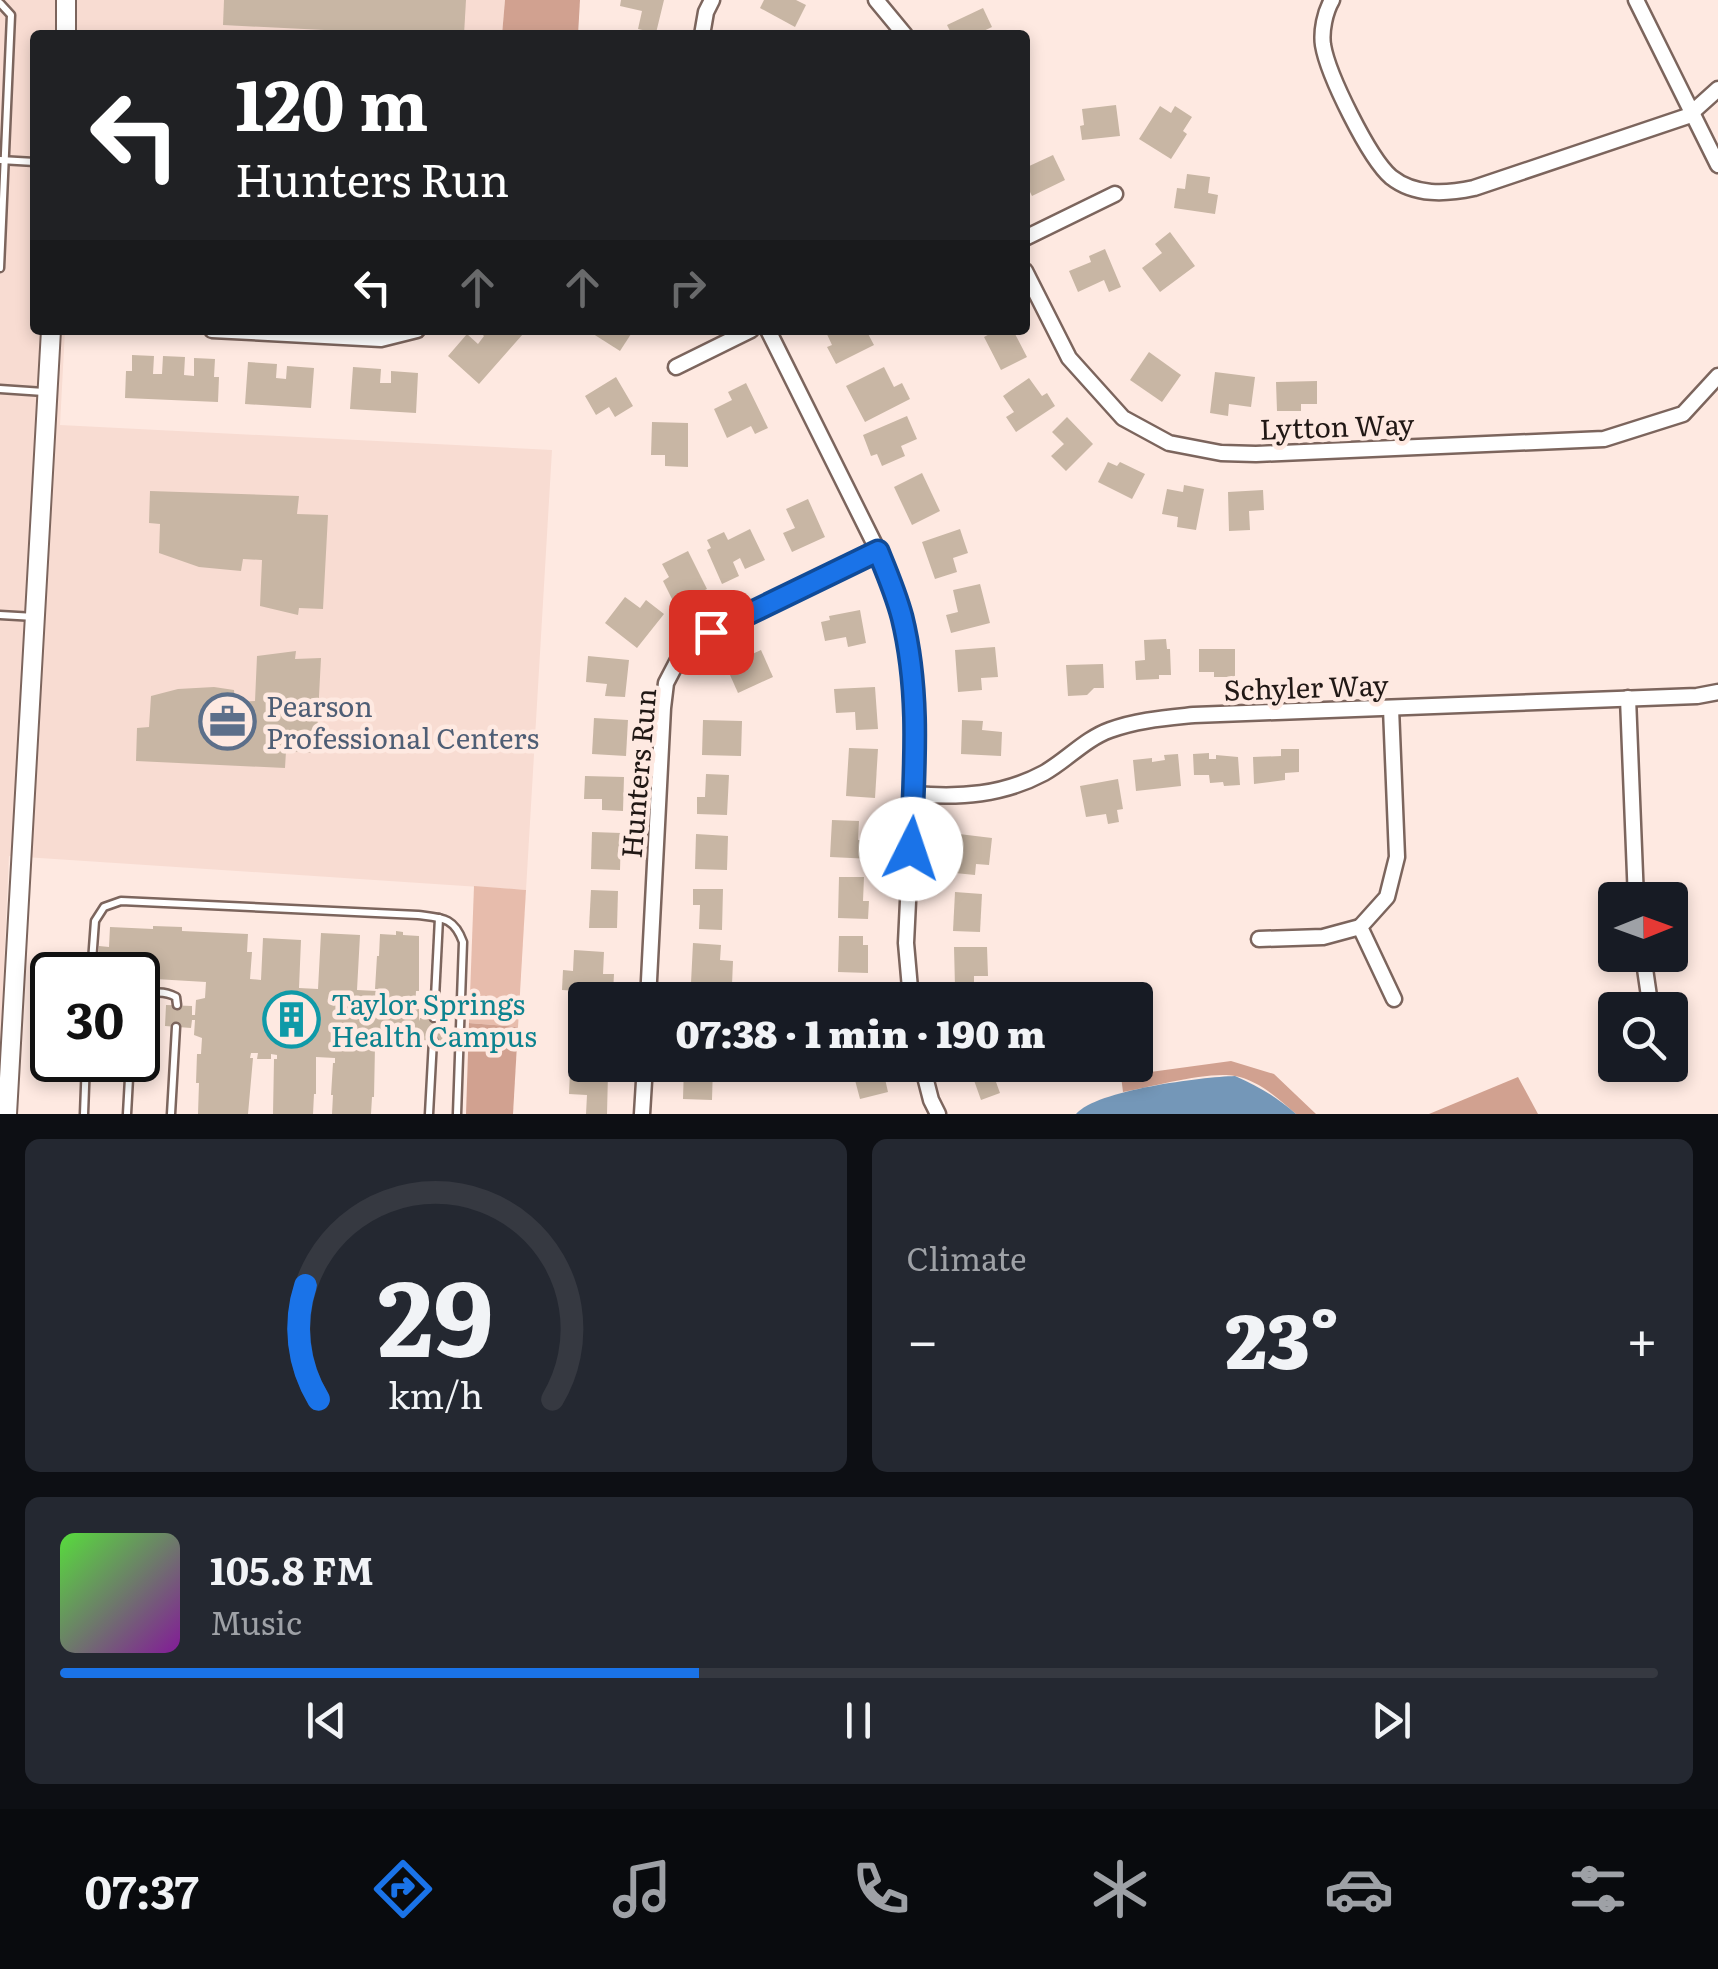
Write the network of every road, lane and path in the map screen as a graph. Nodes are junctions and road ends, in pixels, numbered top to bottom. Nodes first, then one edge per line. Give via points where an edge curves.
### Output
1 (66, 0) edge
2 (712, 0) edge
3 (876, 0) edge
4 (1332, 0) edge
5 (1636, 0) edge
6 (0, 3) edge
7 (66, 30) edge
8 (703, 30) edge
9 (901, 30) edge
10 (1718, 89) edge
11 (1692, 113) junction
12 (4, 120) edge
13 (3, 160) edge
14 (30, 162) edge
15 (1718, 166) edge
16 (1115, 194) dead end
17 (1030, 236) edge
18 (0, 268) edge
19 (1030, 280) edge
20 (51, 335) edge
21 (326, 335) edge
22 (397, 335) edge
23 (741, 335) edge
24 (770, 335) edge
25 (676, 367) dead end
26 (1718, 376) edge
27 (0, 389) edge
28 (48, 393) junction
29 (878, 551) junction
30 (0, 615) edge
31 (36, 618) junction
32 (1718, 692) edge
33 (1628, 698) junction
34 (1391, 708) junction
35 (914, 794) junction
36 (1635, 882) edge
37 (438, 918) junction
38 (1360, 926) junction
39 (1259, 940) dead end
40 (92, 952) edge
41 (9, 953) edge
42 (649, 982) edge
43 (909, 982) edge
44 (160, 993) edge
45 (1394, 999) dead end
46 (177, 1006) dead end
47 (434, 1018) dead end
48 (176, 1027) dead end
49 (432, 1040) dead end
50 (85, 1082) edge
51 (129, 1082) edge
52 (643, 1082) edge
53 (927, 1082) edge
54 (7, 1114) edge
55 (84, 1114) edge
56 (127, 1114) edge
57 (171, 1114) edge
58 (429, 1114) edge
59 (457, 1114) edge
60 (642, 1114) edge
61 (938, 1114) edge

1 - 7 main road
2 - 8 street
3 - 9 street
4 - 11 street via 1322,43 1332,74 1372,154 1392,178 1420,191 1474,188
5 - 11 street
6 - 12 lane via 11,15
10 - 11 street
11 - 15 street
12 - 13 lane
13 - 14 lane
13 - 18 lane
16 - 17 street
19 - 26 street, Lytton Way via 1069,358 1123,418 1169,443 1221,453 1604,438 1682,414
20 - 28 main road
21 - 22 street
23 - 25 street
24 - 29 street
27 - 28 lane
28 - 31 main road
29 - 35 street via 902,615 913,680
29 - 42 street, Hunters Run via 711,632 678,660 663,708
30 - 31 lane
31 - 41 main road
32 - 33 street, Schyler Way
33 - 34 street, Schyler Way
33 - 36 street
34 - 35 street, Schyler Way via 1146,720 1107,731 1044,773 996,793
34 - 38 street via 1397,857 1387,896
35 - 43 street
37 - 40 lane via 121,902 104,907 95,920
37 - 47 lane
37 - 59 lane via 458,928 463,942
38 - 39 street via 1323,937
38 - 45 street
41 - 54 main road
44 - 46 lane via 176,997
48 - 57 lane
49 - 58 lane
50 - 55 lane
51 - 56 lane
52 - 60 street
53 - 61 street

